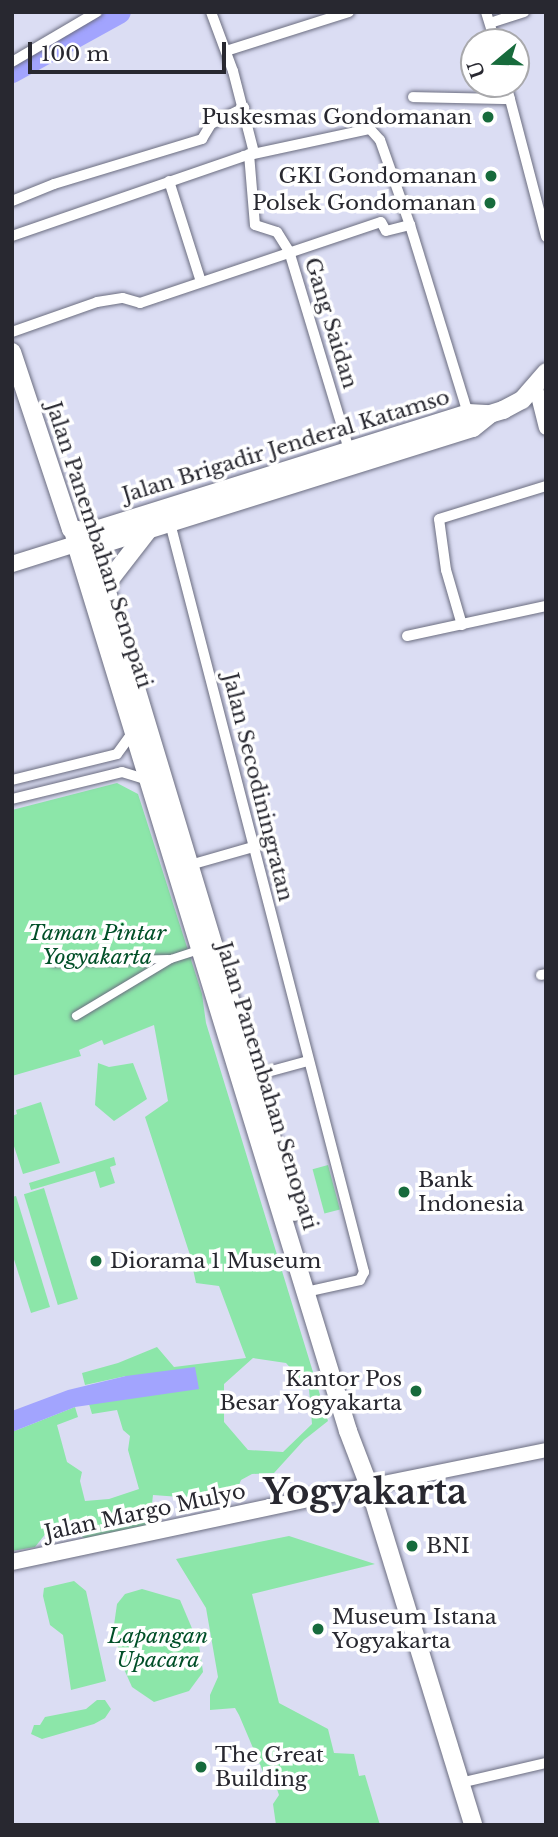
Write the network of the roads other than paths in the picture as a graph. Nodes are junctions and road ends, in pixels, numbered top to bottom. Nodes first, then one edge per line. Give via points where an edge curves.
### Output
1 (97, 12) edge
2 (211, 12) edge
3 (349, 12) edge
4 (524, 12) edge
5 (488, 18) edge
6 (226, 51) junction
7 (12, 62) edge
8 (413, 97) dead end
9 (510, 99) joint
10 (244, 108) junction
11 (249, 154) junction
12 (169, 181) junction
13 (12, 201) edge
14 (410, 225) junction
15 (12, 236) edge
16 (546, 237) edge
17 (289, 251) junction
18 (201, 282) junction
19 (12, 332) edge
20 (12, 352) edge
21 (541, 378) edge
22 (468, 413) junction
23 (490, 414) junction
24 (546, 428) edge
25 (349, 450) junction
26 (546, 486) edge
27 (170, 523) junction
28 (149, 530) junction
29 (82, 538) junction
30 (12, 564) edge
31 (105, 586) junction
32 (546, 606) edge
33 (463, 625) junction
34 (407, 636) dead end
35 (134, 731) junction
36 (117, 754) junction
37 (122, 772) junction
38 (12, 780) edge
39 (149, 780) junction
40 (12, 799) edge
41 (253, 847) junction
42 (190, 865) junction
43 (201, 949) junction
44 (171, 958) junction
45 (54, 962) dead end
46 (76, 1016) dead end
47 (308, 1060) junction
48 (253, 1076) junction
49 (312, 1291) junction
50 (546, 1450) edge
51 (369, 1486) junction
52 (12, 1562) edge
53 (546, 1763) edge
54 (460, 1783) junction
55 (473, 1825) edge

1 - 7 street
2 - 6 street
3 - 6 street
4 - 5 street
6 - 10 street
8 - 9 street
9 - 16 street
10 - 11 street
10 - 13 street via 210,124 204,138
11 - 12 street
11 - 14 street via 372,130 380,140
11 - 17 street, Gang Saidan via 255,225 277,232
12 - 15 street
12 - 18 street
14 - 17 street via 386,232 381,222
14 - 22 street
17 - 18 street
17 - 25 street, Gang Saidan
18 - 19 street via 140,303 123,298 86,305
20 - 29 main road, Jalan Panembahan Senopati
21 - 23 main road, Jalan Brigadir Jenderal Katamso via 516,404
21 - 24 street
22 - 23 main road, Jalan Brigadir Jenderal Katamso
22 - 25 main road, Jalan Brigadir Jenderal Katamso
23 - 27 main road, Jalan Brigadir Jenderal Katamso via 473,428
25 - 29 main road, Jalan Brigadir Jenderal Katamso
26 - 33 street via 439,519 446,570
27 - 28 main road, Jalan Brigadir Jenderal Katamso
27 - 41 street, Jalan Secodiningratan
28 - 29 main road, Jalan Brigadir Jenderal Katamso
28 - 31 main road
29 - 30 main road
29 - 31 main road, Jalan Panembahan Senopati
29 - 35 main road, Jalan Panembahan Senopati
31 - 42 main road, Jalan Panembahan Senopati
32 - 33 street
33 - 34 street
35 - 36 street
35 - 39 main road, Jalan Panembahan Senopati
36 - 37 street
36 - 38 street
37 - 39 street
37 - 40 street
39 - 43 main road, Jalan Panembahan Senopati
41 - 42 street
41 - 47 street, Jalan Secodiningratan
42 - 48 main road, Jalan Panembahan Senopati
43 - 44 street
43 - 49 main road, Jalan Panembahan Senopati
44 - 45 street
44 - 46 street
47 - 48 street
47 - 49 street, Jalan Secodiningratan via 364,1272 360,1280
48 - 49 main road, Jalan Panembahan Senopati
49 - 51 main road, Jalan Panembahan Senopati via 348,1431
50 - 51 street
51 - 52 main road, Jalan Margo Mulyo
51 - 54 main road, Jalan Panembahan Senopati
53 - 54 street
54 - 55 main road, Jalan Panembahan Senopati

